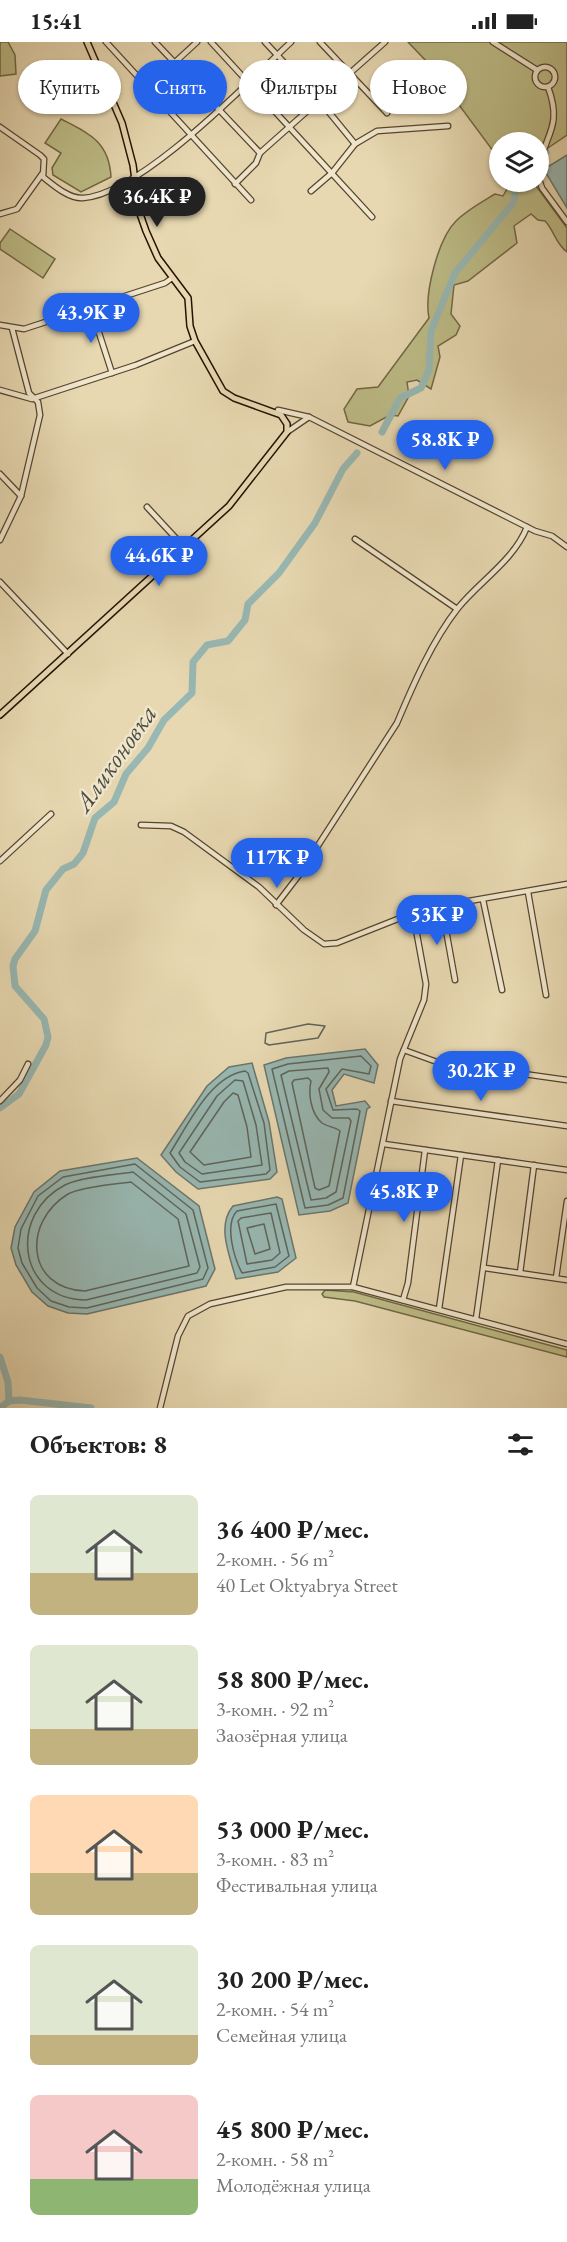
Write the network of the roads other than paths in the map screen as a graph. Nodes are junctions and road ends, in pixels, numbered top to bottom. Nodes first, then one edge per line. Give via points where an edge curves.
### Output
1 (87, 42) edge
2 (107, 42) edge
3 (155, 42) edge
4 (197, 42) edge
5 (211, 42) edge
6 (265, 42) edge
7 (291, 42) edge
8 (321, 42) edge
9 (385, 42) edge
10 (493, 42) edge
11 (276, 56) junction
12 (172, 60) edge
13 (176, 60) edge
14 (272, 60) edge
15 (280, 60) edge
16 (337, 60) edge
17 (358, 65) edge
18 (537, 70) junction
19 (133, 72) edge
20 (239, 73) edge
21 (358, 83) edge
22 (548, 87) junction
23 (239, 91) edge
24 (370, 96) edge
25 (227, 102) edge
26 (171, 114) edge
27 (213, 114) edge
28 (224, 114) edge
29 (276, 114) edge
30 (303, 114) edge
31 (331, 114) edge
32 (448, 126) dead end
33 (0, 128) edge
34 (289, 128) junction
35 (190, 134) junction
36 (549, 135) edge
37 (355, 144) junction
38 (260, 153) junction
39 (332, 173) junction
40 (42, 174) junction
41 (135, 179) junction
42 (235, 184) junction
43 (311, 191) dead end
44 (544, 192) edge
45 (251, 201) dead end
46 (0, 214) edge
47 (372, 217) dead end
48 (567, 222) edge
49 (172, 278) junction
50 (91, 308) junction
51 (0, 325) edge
52 (12, 328) junction
53 (195, 341) junction
54 (112, 373) junction
55 (0, 390) edge
56 (32, 399) junction
57 (277, 413) junction
58 (309, 417) junction
59 (287, 432) junction
60 (0, 474) edge
61 (21, 496) junction
62 (147, 507) dead end
63 (527, 527) junction
64 (356, 539) dead end
65 (0, 540) edge
66 (567, 547) edge
67 (184, 548) junction
68 (0, 582) edge
69 (457, 609) junction
70 (68, 654) junction
71 (0, 715) edge
72 (51, 814) dead end
73 (141, 825) dead end
74 (0, 861) edge
75 (567, 884) edge
76 (528, 892) junction
77 (483, 900) junction
78 (276, 905) junction
79 (442, 908) junction
80 (416, 914) junction
81 (455, 980) dead end
82 (502, 990) dead end
83 (546, 995) dead end
84 (404, 1050) junction
85 (28, 1064) dead end
86 (567, 1080) edge
87 (0, 1101) edge
88 (391, 1101) junction
89 (567, 1126) edge
90 (384, 1144) junction
91 (424, 1150) junction
92 (461, 1155) junction
93 (498, 1160) junction
94 (534, 1166) junction
95 (567, 1170) edge
96 (567, 1201) edge
97 (485, 1268) junction
98 (520, 1273) junction
99 (556, 1278) junction
100 (567, 1280) edge
101 (353, 1287) junction
102 (403, 1300) junction
103 (439, 1309) junction
104 (476, 1319) junction
105 (567, 1344) edge
106 (161, 1406) edge

1 - 41 main road via 121,119
2 - 19 street
3 - 12 street
4 - 13 street
5 - 20 street
6 - 11 street
7 - 11 street
8 - 16 street
9 - 17 street
10 - 18 street
11 - 14 street
11 - 15 street
18 - 22 street via 536,82
18 - 22 street via 546,66 554,71 555,81
21 - 24 street
22 - 36 street via 556,117
23 - 25 street
26 - 35 street
27 - 35 street
28 - 38 street
29 - 34 street
30 - 34 street
31 - 37 street
32 - 37 street via 377,131
33 - 40 street via 44,159
34 - 38 street
34 - 39 street
35 - 41 street
35 - 42 street
37 - 39 street
38 - 42 street via 256,163
39 - 43 street
39 - 47 street
40 - 41 street via 68,194 81,198
40 - 46 street via 16,209
41 - 49 main road via 146,231
42 - 45 street
44 - 48 street
49 - 50 street
49 - 53 main road via 188,298
50 - 52 street via 24,329
50 - 54 street
51 - 52 street
52 - 56 street
53 - 54 street
53 - 57 main road via 225,393
54 - 56 street
55 - 56 street
56 - 61 street via 39,406 39,428
57 - 58 street via 278,410
57 - 59 main road via 284,419
58 - 59 street
58 - 63 street
59 - 67 main road via 244,490
60 - 61 street
61 - 65 street
62 - 67 street
63 - 66 street via 552,536
63 - 69 street via 512,551
64 - 69 street
67 - 70 main road
68 - 70 street
69 - 78 street via 407,695 397,723
70 - 71 main road
72 - 74 street
73 - 78 street via 171,826 184,832 259,887
75 - 76 street
76 - 77 street
76 - 83 street
77 - 79 street
77 - 82 street
78 - 80 street via 324,945
79 - 80 street via 423,909
79 - 81 street
80 - 84 street via 426,984 424,1000
84 - 86 street via 437,1062
84 - 88 street
85 - 87 street via 20,1080
88 - 89 street
88 - 90 street
90 - 91 street
90 - 101 street
91 - 92 street
91 - 102 street
92 - 93 street
92 - 103 street
93 - 94 street
93 - 97 street
94 - 95 street
94 - 98 street
96 - 99 street
97 - 98 street
97 - 104 street
98 - 99 street
99 - 100 street
101 - 102 street
101 - 106 street via 286,1287 197,1309 188,1316 178,1336
102 - 103 street
103 - 104 street
104 - 105 street

